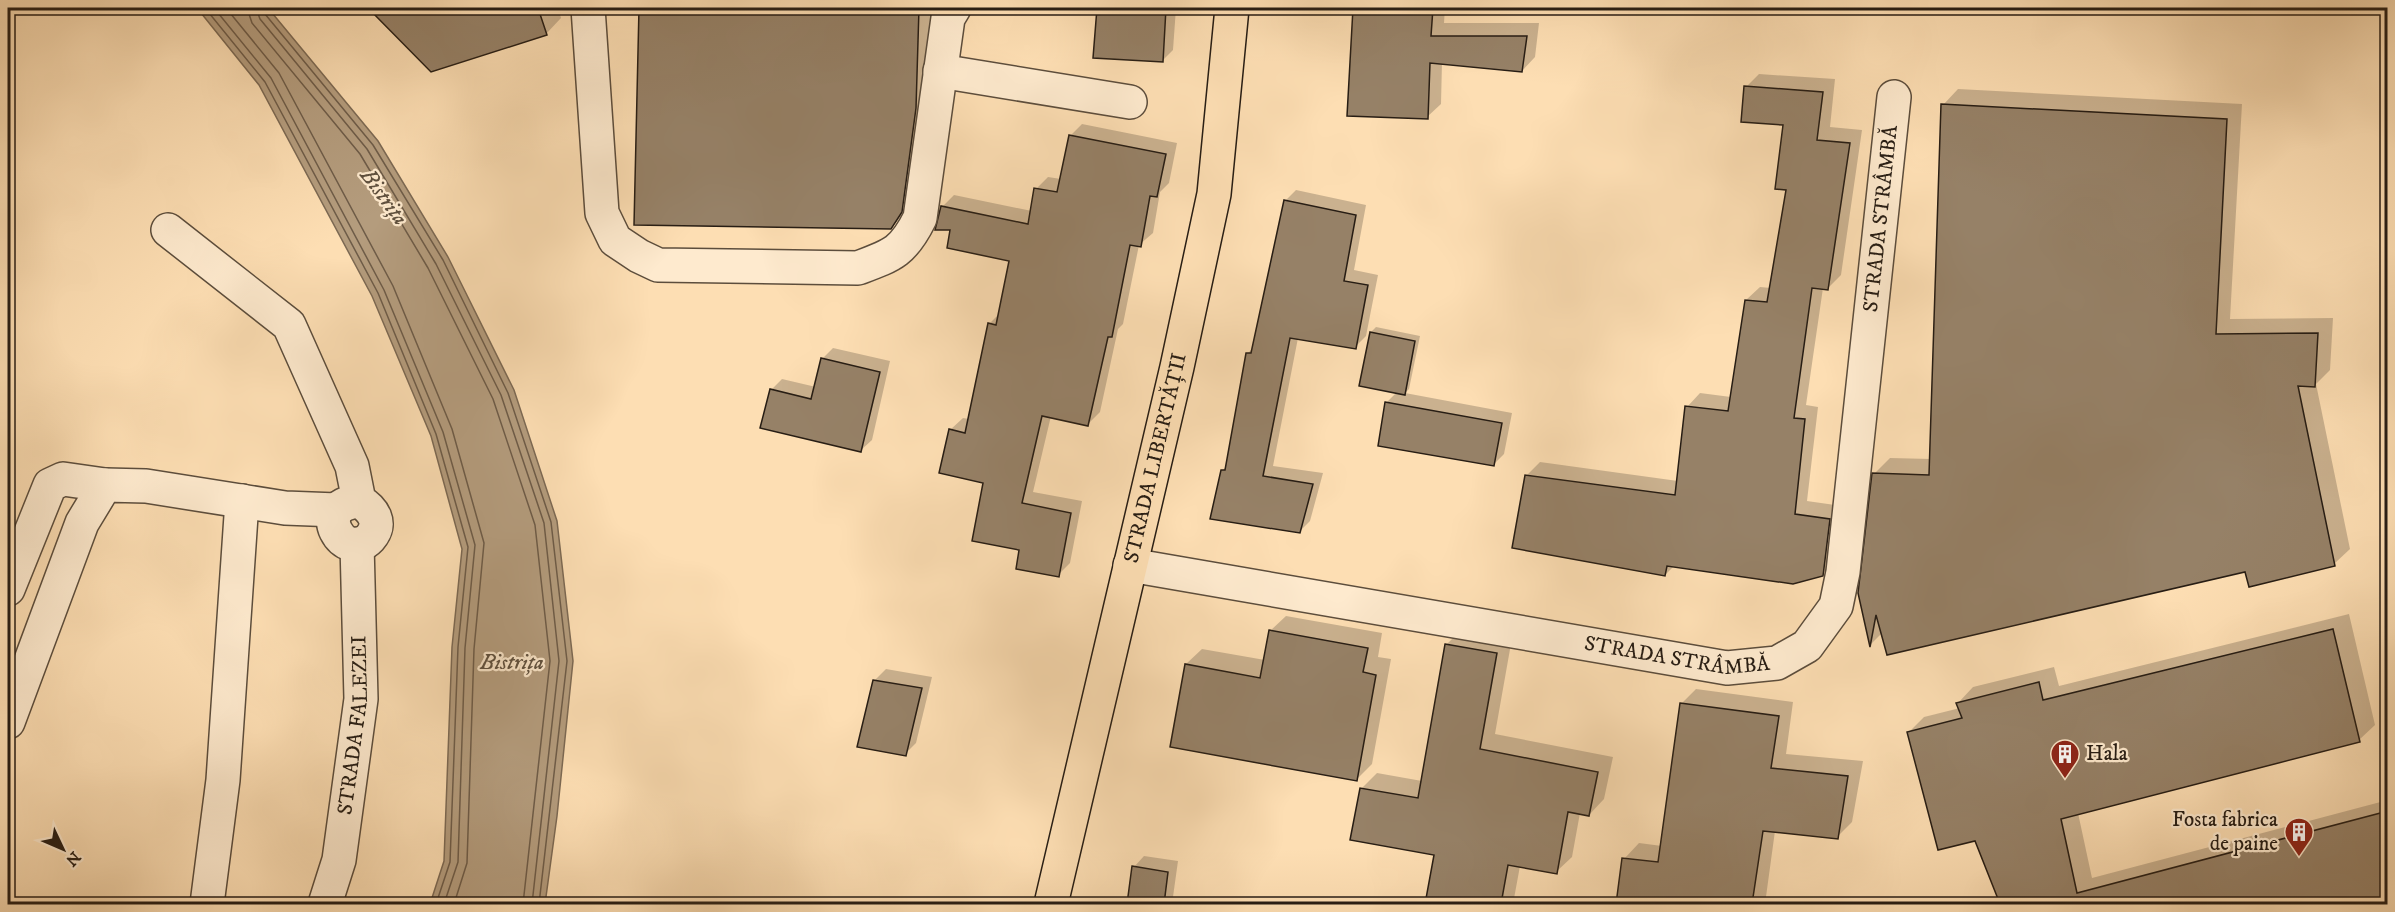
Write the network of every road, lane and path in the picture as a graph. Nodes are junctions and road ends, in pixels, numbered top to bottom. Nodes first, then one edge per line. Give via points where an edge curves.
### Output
1 (588, 8) edge
2 (954, 8) edge
3 (1232, 8) edge
4 (940, 71) junction
5 (1894, 97) dead end
6 (1130, 102) dead end
7 (168, 230) dead end
8 (105, 485) junction
9 (242, 501) junction
10 (343, 511) junction
11 (1130, 565) junction
12 (8, 589) edge
13 (8, 722) edge
14 (207, 904) edge
15 (325, 904) edge
16 (1051, 904) edge

1 - 4 street via 602,213 615,240 658,265 858,268 887,257 906,244 920,218
2 - 4 street via 948,18
3 - 11 main road, STRADA LIBERTĂȚII via 1214,194
4 - 6 street
5 - 11 street, STRADA STRÂMBĂ via 1843,572 1836,606 1807,646 1777,663 1727,668
7 - 10 street via 289,325 352,466
8 - 9 street via 146,486
8 - 12 street via 63,479 51,485
8 - 13 street via 82,523
9 - 10 street
9 - 14 street via 223,780
10 - 15 street, STRADA FALEZEI via 336,533 345,542 357,544 361,699 339,860
11 - 16 main road, STRADA LIBERTĂȚII

